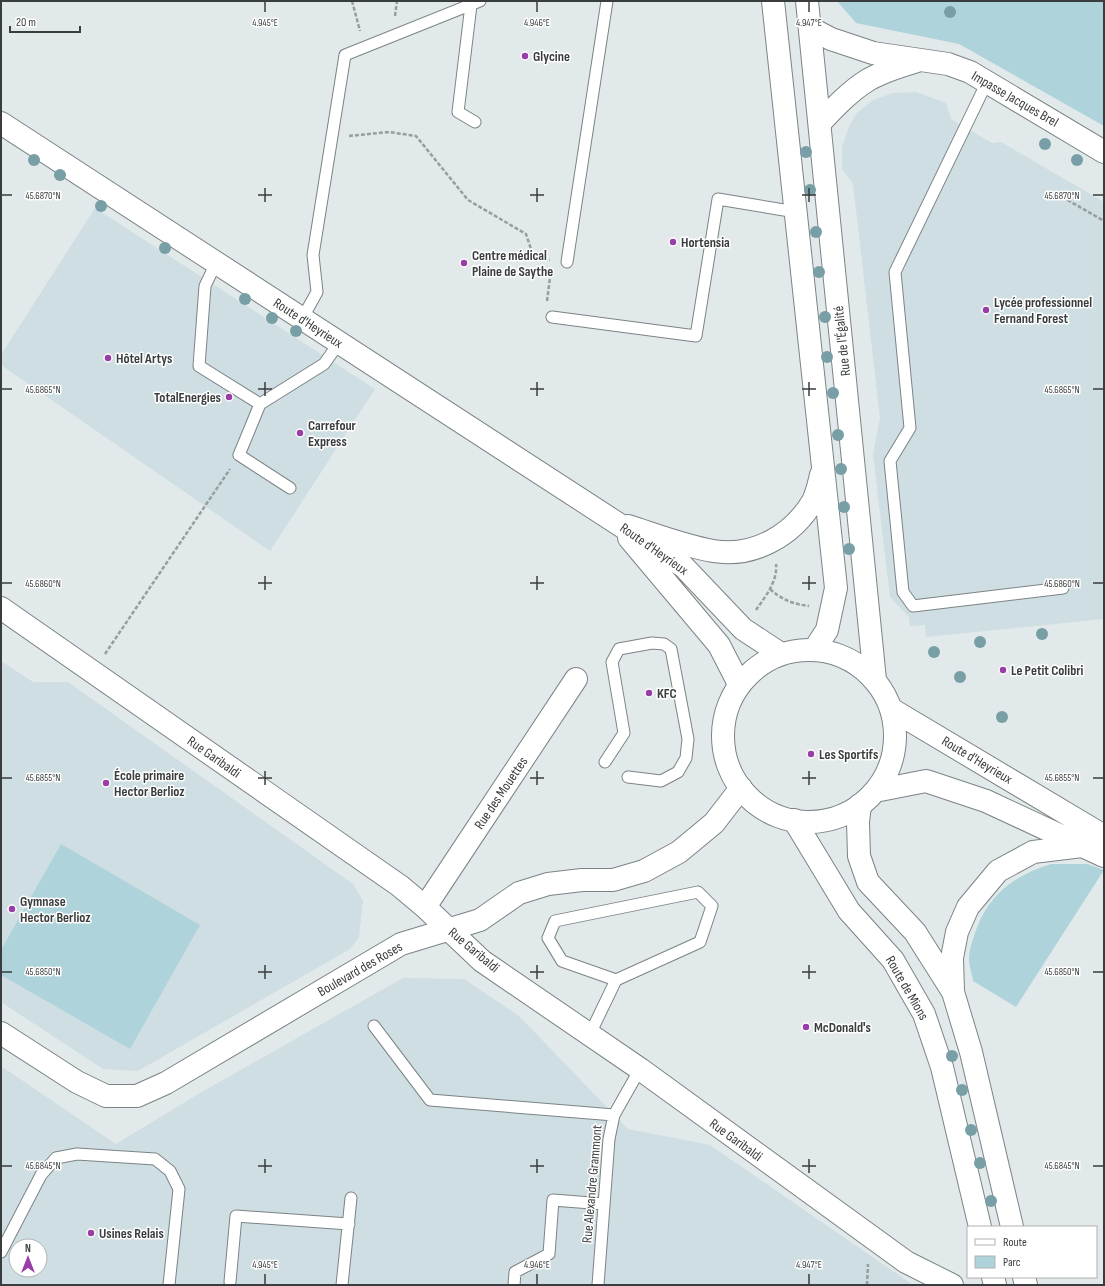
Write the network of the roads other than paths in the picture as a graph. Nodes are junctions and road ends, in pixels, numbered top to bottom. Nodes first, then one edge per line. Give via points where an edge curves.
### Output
1 (607, 1) edge
2 (773, 1) edge
3 (807, 1) edge
4 (476, 3) edge
5 (810, 28) junction
6 (920, 60) junction
7 (987, 82) junction
8 (475, 122) dead end
9 (1, 123) edge
10 (820, 123) junction
11 (1104, 152) edge
12 (796, 212) junction
13 (568, 262) dead end
14 (216, 263) junction
15 (552, 317) road end
16 (302, 319) junction
17 (339, 343) junction
18 (260, 404) junction
19 (824, 468) junction
20 (290, 488) dead end
21 (615, 522) junction
22 (1062, 588) dead end
23 (1, 608) edge
24 (814, 650) junction
25 (781, 654) junction
26 (576, 679) dead end
27 (875, 680) junction
28 (740, 684) junction
29 (891, 709) junction
30 (605, 762) dead end
31 (628, 777) dead end
32 (741, 788) junction
33 (868, 798) junction
34 (794, 820) junction
35 (1104, 836) edge
36 (1082, 846) junction
37 (1104, 856) edge
38 (425, 907) junction
39 (450, 930) junction
40 (616, 980) junction
41 (953, 992) junction
42 (374, 1026) dead end
43 (1, 1033) edge
44 (590, 1034) junction
45 (640, 1069) junction
46 (614, 1114) junction
47 (351, 1198) dead end
48 (604, 1204) junction
49 (349, 1224) junction
50 (980, 1226) edge
51 (1012, 1226) edge
52 (1, 1252) edge
53 (230, 1282) dead end
54 (169, 1285) edge
55 (342, 1285) edge
56 (514, 1285) edge
57 (598, 1285) edge
58 (952, 1285) edge

1 - 13 lane
2 - 12 street
3 - 5 street, Rue de l'Égalité
4 - 8 lane via 458,112
4 - 16 lane via 345,55 313,255 317,292
5 - 6 street, Impasse Jacques Brel via 831,39 873,53
5 - 10 street, Rue de l'Égalité
6 - 7 street, Impasse Jacques Brel via 948,64
6 - 10 street, Impasse Jacques Brel via 868,80
7 - 11 street, Impasse Jacques Brel
7 - 22 lane via 895,272 910,428 890,461 903,592 913,606
9 - 14 street, Route d'Heyrieux
10 - 27 street, Rue de l'Égalité
12 - 15 lane via 718,199 696,336
12 - 19 street
14 - 16 street, Route d'Heyrieux
14 - 18 lane via 205,286 199,366
16 - 17 street, Route d'Heyrieux
17 - 18 lane via 324,364
17 - 21 street, Route d'Heyrieux
18 - 20 lane via 239,455
19 - 21 street via 814,500 788,531 770,543 741,552 714,552
19 - 24 street via 836,588 827,630
21 - 25 street, Route d'Heyrieux via 683,566 743,629
21 - 28 street, Route d'Heyrieux via 719,646
23 - 38 street, Rue Garibaldi via 400,886
24 - 25 street
24 - 27 street via 837,654 858,664
25 - 28 street via 758,666
26 - 38 street, Rue des Mouettes
27 - 29 street
28 - 32 street via 727,709 722,736 727,764
29 - 33 street via 895,730 894,753 887,773
29 - 35 street, Route d'Heyrieux
30 - 31 lane via 624,733 612,662 620,649 652,643 664,644 671,649 688,740 686,758 678,772 661,781
32 - 34 street via 762,807
32 - 39 street, Boulevard des Roses via 714,823 679,852 644,871 613,880 548,884 519,893 480,920
33 - 34 street via 840,816 817,821
33 - 36 street via 926,781 986,801
33 - 41 street via 858,822 858,850 868,882 915,932
34 - 50 street, Route de Mions via 849,911 893,960 924,1014 942,1067
36 - 37 street
36 - 41 street via 1033,852 998,872 968,907 958,932 952,958
38 - 39 street, Rue Garibaldi
39 - 43 street, Boulevard des Roses via 401,944 166,1083 137,1096 106,1096 77,1082
39 - 44 street, Rue Garibaldi via 482,961
40 - 40 lane via 700,942 712,906 698,892 555,921 548,938 562,961
40 - 44 lane
41 - 51 street via 971,1052
42 - 46 lane via 430,1100
44 - 45 street, Rue Garibaldi
45 - 46 lane, Rue Alexandre Grammont
45 - 58 street, Rue Garibaldi via 906,1262
46 - 48 lane, Rue Alexandre Grammont via 609,1139
47 - 49 lane
48 - 56 lane via 552,1200 549,1254 515,1272
48 - 57 lane, Rue Alexandre Grammont
49 - 53 lane via 236,1216
49 - 55 lane
52 - 54 lane via 41,1175 56,1158 77,1154 155,1159 170,1171 179,1189

